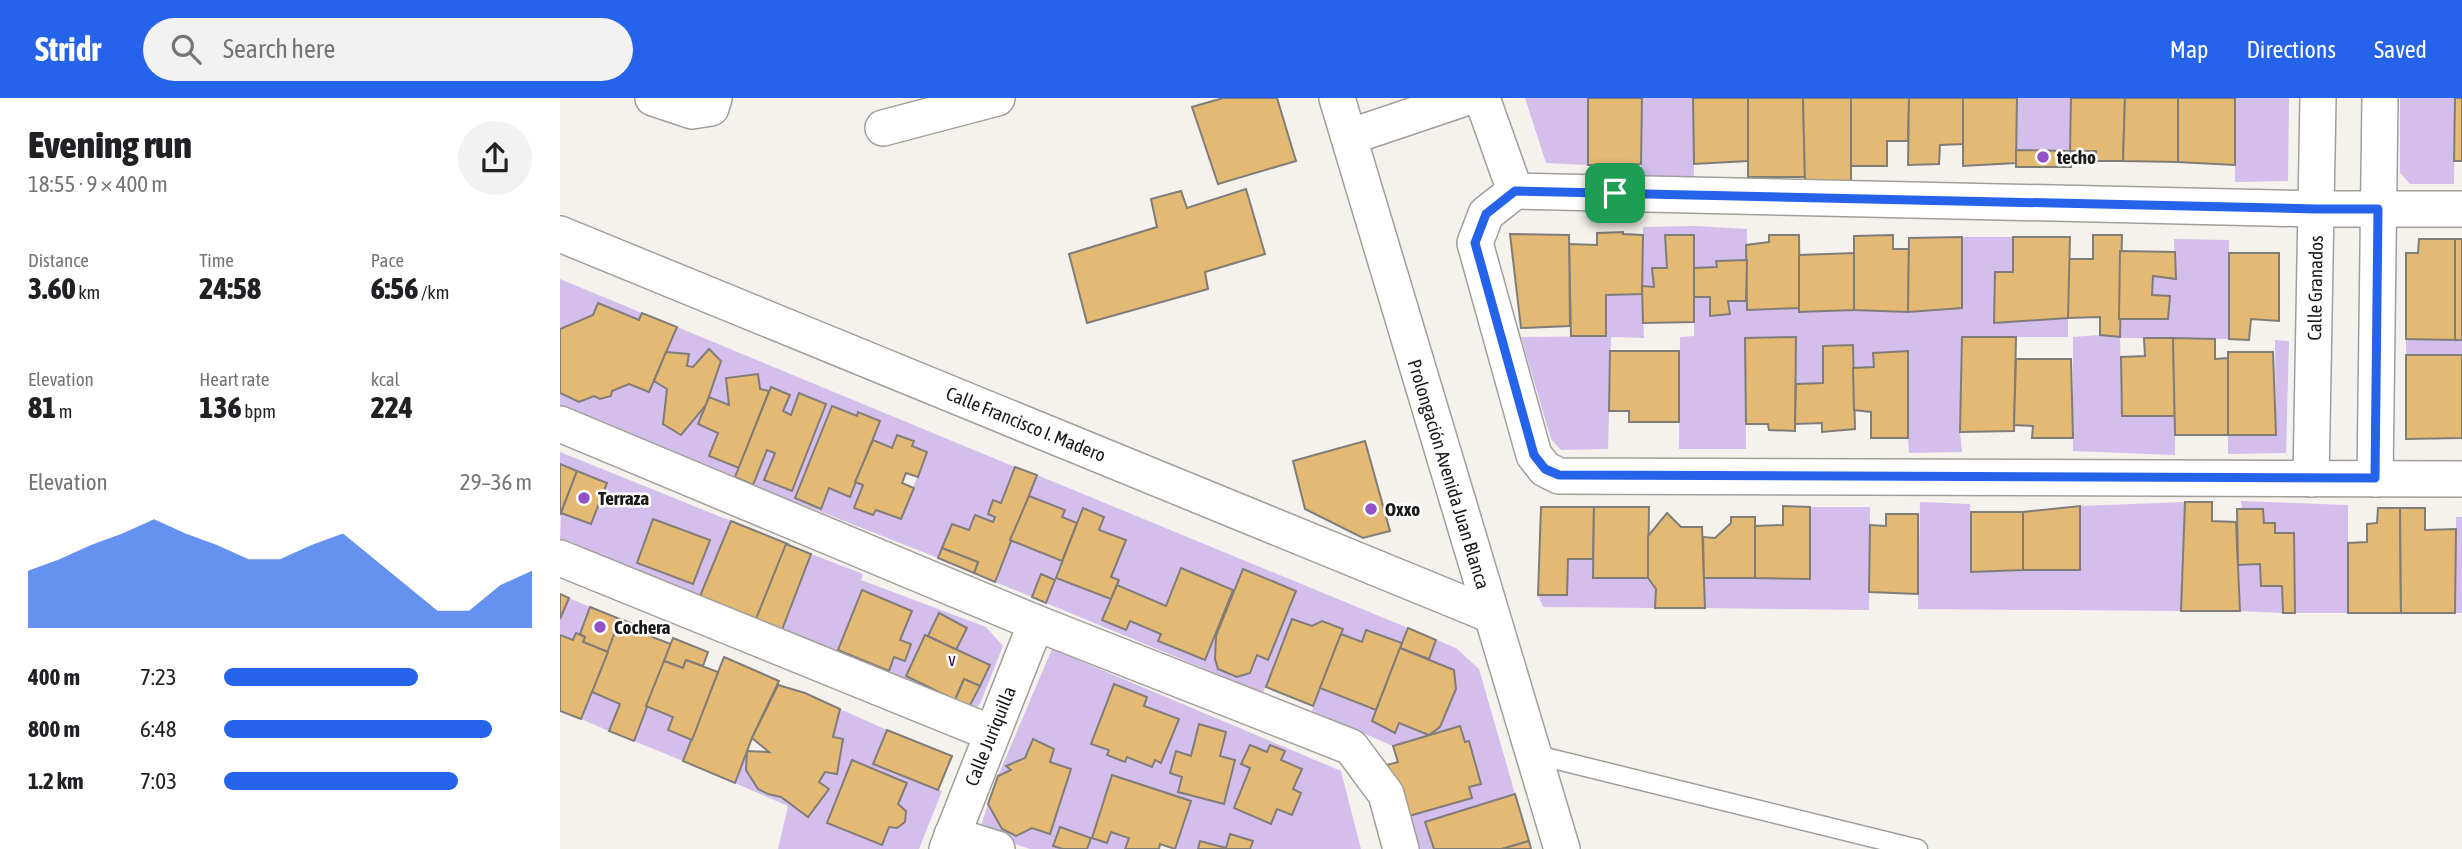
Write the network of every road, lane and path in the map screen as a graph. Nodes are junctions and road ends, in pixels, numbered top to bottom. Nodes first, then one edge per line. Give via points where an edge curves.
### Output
1 (653, 98) edge
2 (714, 98) edge
3 (997, 98) edge
4 (1337, 98) edge
5 (1465, 98) edge
6 (1482, 98) edge
7 (2318, 98) edge
8 (2380, 98) edge
9 (883, 128) dead end
10 (1349, 137) junction
11 (1515, 191) junction
12 (2316, 209) junction
13 (2378, 209) junction
14 (2462, 209) edge
15 (560, 234) edge
16 (560, 424) edge
17 (2375, 478) junction
18 (2311, 479) junction
19 (2462, 479) edge
20 (560, 558) edge
21 (1491, 615) junction
22 (1036, 624) junction
23 (991, 733) junction
24 (1533, 754) junction
25 (949, 842) edge
26 (998, 849) edge
27 (1401, 849) edge
28 (1562, 849) edge
29 (1918, 849) edge

1 - 2 street via 692,111 712,108
3 - 9 street
4 - 10 street, Prolongación Avenida Juan Blanca
5 - 10 street
6 - 11 street
7 - 12 street, Calle Granados
8 - 13 street
10 - 21 street, Prolongación Avenida Juan Blanca
11 - 12 street
11 - 18 street via 1486,214 1475,243 1534,455 1545,469 1559,475
12 - 13 street
12 - 18 street, Calle Granados
13 - 14 street
13 - 17 street
15 - 21 street, Calle Francisco I. Madero
16 - 22 street
17 - 18 street
17 - 19 street
20 - 23 street
21 - 24 street, Prolongación Avenida Juan Blanca
22 - 23 street, Calle Juriquilla
22 - 27 street via 1351,747 1386,794
23 - 25 street, Calle Juriquilla
24 - 28 street, Prolongación Avenida Juan Blanca
24 - 29 lane
25 - 26 street

